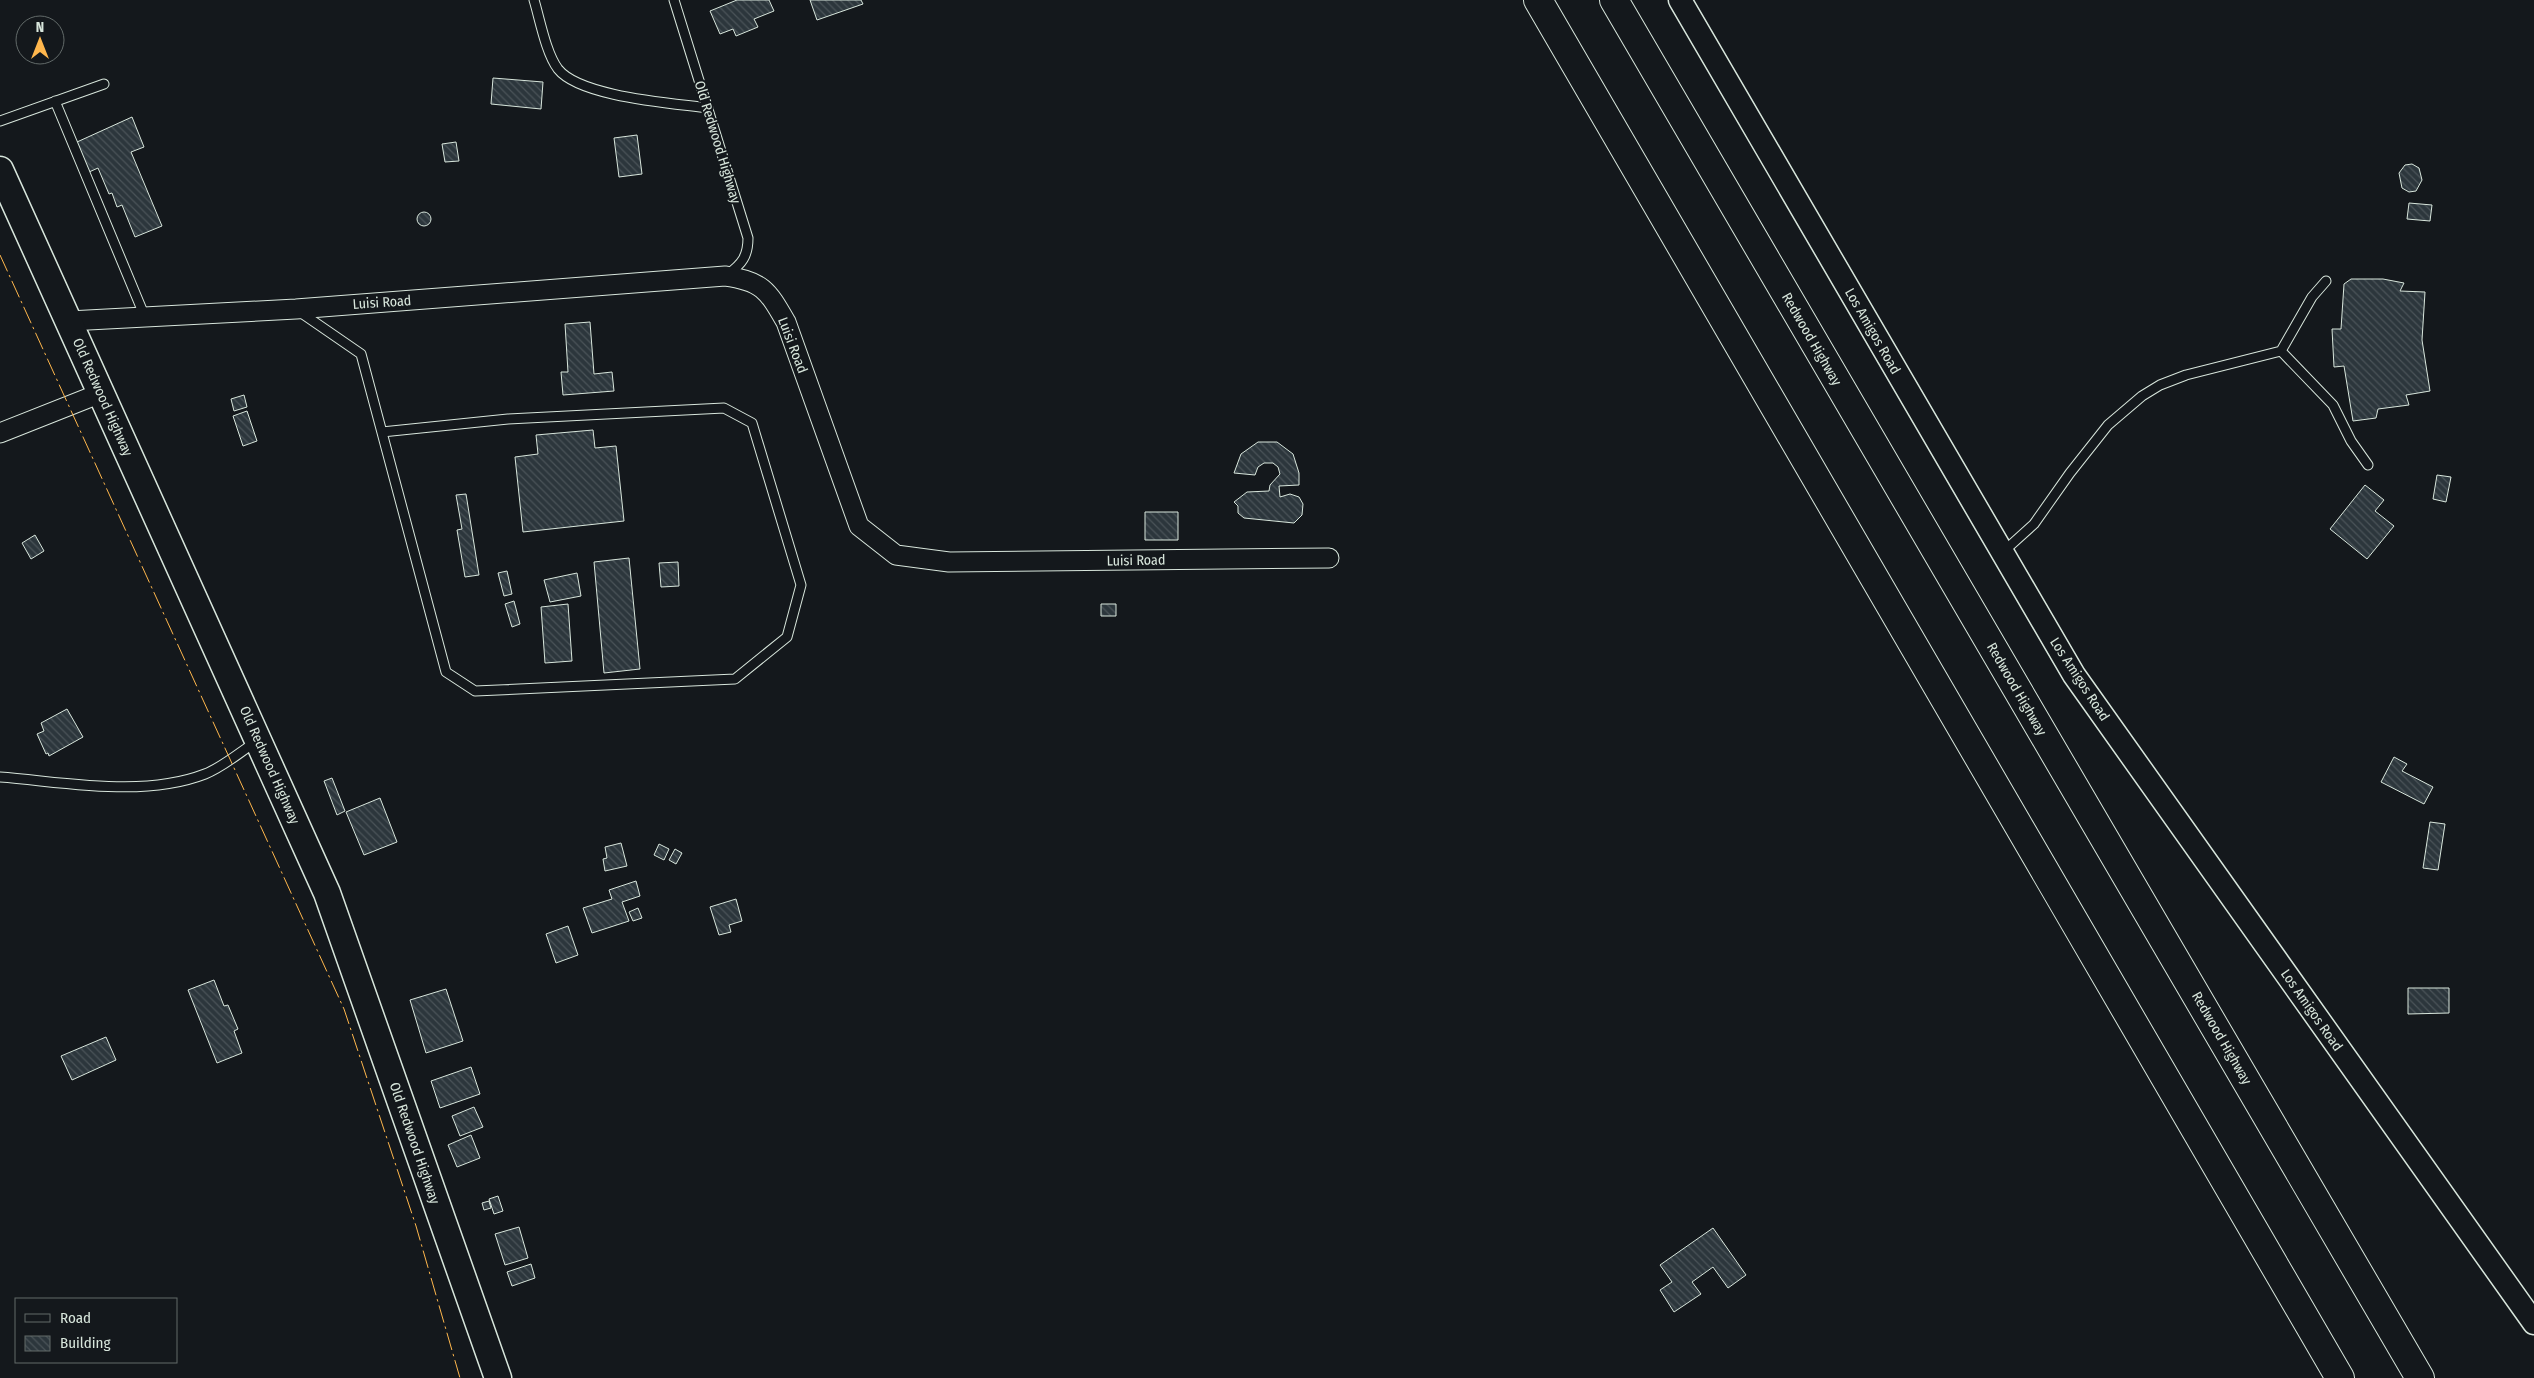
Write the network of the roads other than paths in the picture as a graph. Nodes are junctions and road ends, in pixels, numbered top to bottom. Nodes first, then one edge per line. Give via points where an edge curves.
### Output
1 (534, 0) edge
2 (674, 0) edge
3 (1538, 0) edge
4 (1614, 0) edge
5 (1680, 0) edge
6 (104, 84) dead end
7 (55, 101) junction
8 (708, 108) junction
9 (0, 121) edge
10 (0, 170) edge
11 (725, 276) junction
12 (2326, 281) dead end
13 (296, 309) junction
14 (145, 317) junction
15 (69, 321) junction
16 (2281, 350) junction
17 (101, 393) junction
18 (382, 432) junction
19 (0, 433) edge
20 (2368, 465) dead end
21 (2002, 552) junction
22 (1329, 558) dead end
23 (259, 740) junction
24 (0, 777) edge
25 (2534, 1323) edge
26 (498, 1378) edge
27 (2340, 1378) edge
28 (2420, 1378) edge

1 - 8 lane via 553,60 565,76 586,86 633,99
2 - 8 lane, Old Redwood Highway
3 - 27 highway
4 - 28 highway, Redwood Highway
5 - 21 street, Los Amigos Road
6 - 7 lane
7 - 9 lane
7 - 14 lane
8 - 11 lane, Old Redwood Highway via 748,238 746,256 740,266
10 - 15 main road, Old Redwood Highway
11 - 13 street, Luisi Road
11 - 22 street, Luisi Road via 749,281 769,294 786,322 859,526 896,556 949,562
12 - 16 lane
13 - 14 street, Luisi Road
13 - 18 lane via 361,354
14 - 15 street, Luisi Road
15 - 17 main road, Old Redwood Highway
16 - 20 lane via 2333,405
16 - 21 lane via 2160,385 2134,402 2094,441 2034,524
17 - 19 street
17 - 23 main road, Old Redwood Highway
18 - 18 lane via 446,672 475,691 735,679 787,637 801,585 752,423 724,408 508,419
21 - 25 street, Los Amigos Road via 2074,675
23 - 24 lane via 206,773 137,788
23 - 26 main road, Old Redwood Highway via 327,893

